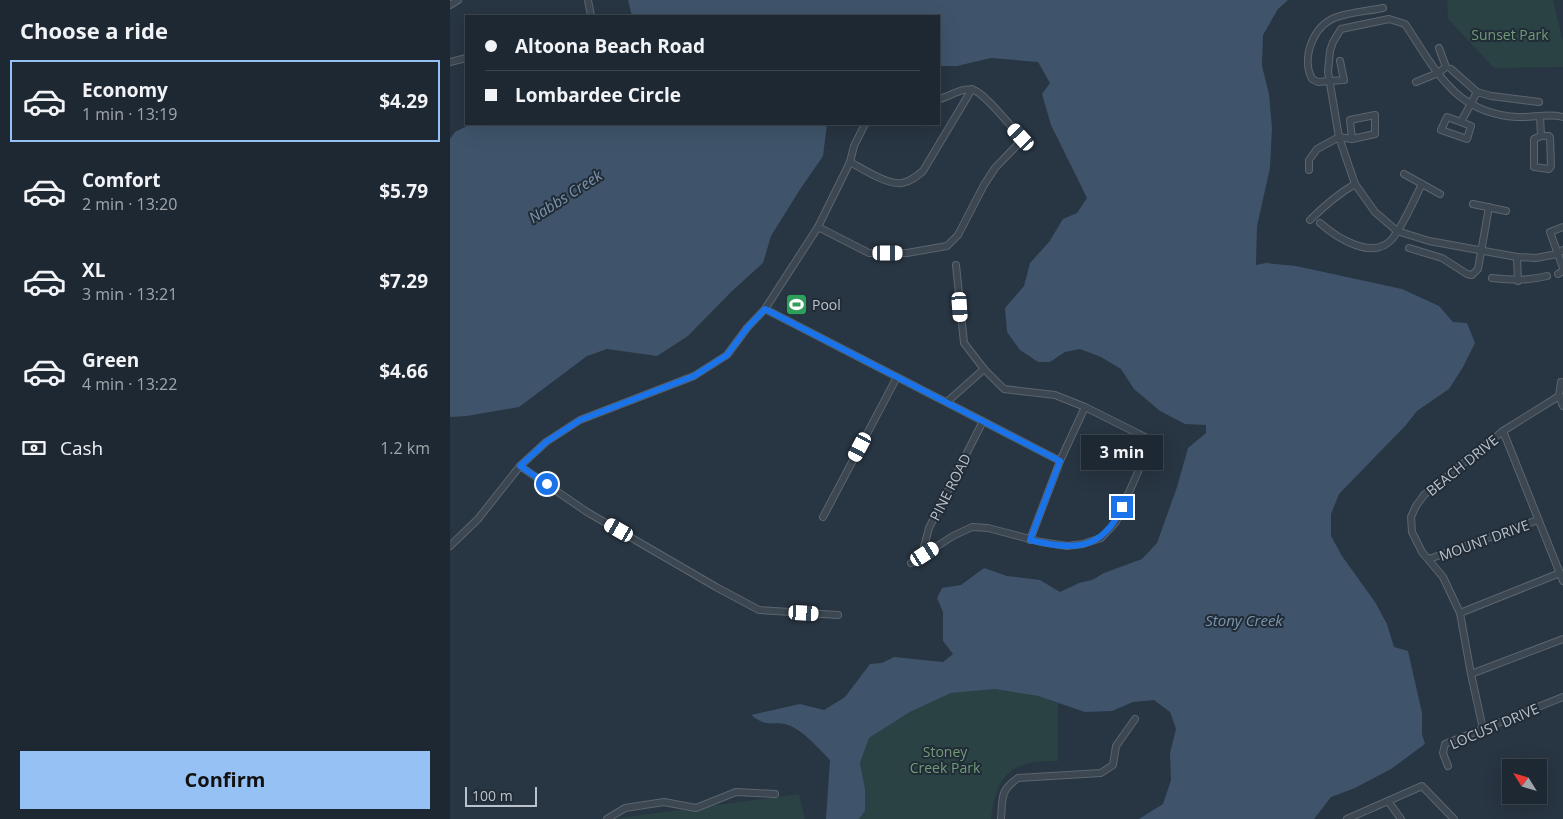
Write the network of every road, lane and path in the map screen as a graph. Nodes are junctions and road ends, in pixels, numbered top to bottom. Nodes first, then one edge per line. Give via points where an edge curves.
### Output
1 (458, 0) edge
2 (588, 0) edge
3 (450, 5) edge
4 (1383, 8) dead end
5 (591, 15) edge
6 (1335, 17) junction
7 (1341, 29) junction
8 (1439, 48) dead end
9 (465, 58) edge
10 (1340, 61) dead end
11 (450, 62) edge
12 (1451, 70) dead end
13 (1438, 73) junction
14 (1330, 82) junction
15 (1416, 82) dead end
16 (972, 89) junction
17 (1477, 92) junction
18 (940, 99) edge
19 (1539, 102) dead end
20 (1470, 105) junction
21 (1540, 116) junction
22 (1563, 117) edge
23 (1461, 122) junction
24 (864, 125) edge
25 (1540, 136) junction
26 (1339, 137) junction
27 (1352, 139) junction
28 (850, 162) junction
29 (1309, 170) dead end
30 (1404, 174) dead end
31 (1355, 184) junction
32 (1422, 184) junction
33 (1440, 194) dead end
34 (1474, 204) dead end
35 (1489, 207) junction
36 (1506, 211) dead end
37 (1310, 220) dead end
38 (1320, 223) dead end
39 (818, 227) junction
40 (1563, 227) edge
41 (1398, 231) junction
42 (1408, 248) dead end
43 (1481, 251) junction
44 (1560, 252) edge
45 (1517, 257) junction
46 (956, 265) dead end
47 (1561, 271) edge
48 (1547, 276) dead end
49 (1492, 278) dead end
50 (1518, 281) junction
51 (765, 309) junction
52 (984, 368) junction
53 (897, 377) junction
54 (1561, 382) dead end
55 (1561, 397) edge
56 (947, 402) junction
57 (1563, 406) edge
58 (1085, 407) junction
59 (984, 421) junction
60 (1503, 431) junction
61 (1060, 461) junction
62 (520, 466) junction
63 (823, 517) dead end
64 (1538, 520) junction
65 (1030, 540) junction
66 (450, 546) edge
67 (925, 554) junction
68 (1430, 560) junction
69 (911, 564) dead end
70 (1560, 573) junction
71 (1563, 581) edge
72 (1460, 613) junction
73 (838, 615) dead end
74 (1563, 639) edge
75 (1471, 674) junction
76 (1563, 697) edge
77 (1135, 719) dead end
78 (1483, 729) junction
79 (1448, 766) dead end
80 (775, 794) dead end
81 (1388, 801) junction
82 (607, 819) edge
83 (1001, 819) edge
84 (1347, 819) edge
85 (1401, 819) edge
86 (1454, 819) edge

1 - 3 street
2 - 5 street
4 - 6 street
6 - 7 street
6 - 14 street via 1321,28 1309,49 1308,65 1312,79
7 - 13 street via 1389,20 1405,24
7 - 14 street via 1330,51
8 - 13 street via 1446,67
9 - 11 street
10 - 14 street via 1344,80
12 - 17 street
13 - 15 street
13 - 20 street via 1447,86
14 - 26 street
16 - 18 street
16 - 28 street via 928,164 912,180 901,184 887,180
16 - 39 street via 984,95 1021,137 1021,141 995,168 958,235 946,246 869,253
17 - 19 street
17 - 20 street
20 - 21 street via 1487,112 1517,117
20 - 23 street
21 - 22 street
21 - 25 street
23 - 23 street via 1472,126 1467,139 1441,130 1447,117
24 - 28 street
25 - 25 street via 1550,137 1549,168 1534,166 1534,139
26 - 27 street
26 - 29 street via 1317,149 1309,160
26 - 31 street
27 - 27 street via 1376,134 1375,115 1350,120
28 - 39 street
30 - 32 street
31 - 37 street
31 - 41 street via 1376,212
32 - 33 street
32 - 41 street
34 - 35 street
35 - 36 street
35 - 43 street
38 - 41 street via 1349,243 1362,247 1380,248
39 - 51 street
40 - 44 street via 1550,232
41 - 43 street
42 - 43 street via 1442,258 1472,275 1478,269
43 - 45 street
44 - 45 street via 1536,258
44 - 47 street
45 - 50 street
46 - 52 street via 964,343
48 - 50 street
49 - 50 street
51 - 53 street
51 - 62 street via 727,355 694,376 580,420 546,442
52 - 56 street
52 - 58 street via 1004,389 1055,395
53 - 56 street
53 - 63 street
54 - 55 street
55 - 57 street
55 - 60 street, BEACH DRIVE
56 - 59 street
58 - 61 street
58 - 65 street via 1147,438 1148,449 1116,522 1101,538 1067,546
59 - 61 street
59 - 67 street, PINE ROAD via 929,528
60 - 64 street
60 - 68 street, BEACH DRIVE via 1424,495 1416,506 1411,517 1412,532
61 - 65 street
62 - 66 street via 478,519
62 - 73 street via 587,512 759,610
64 - 68 street, MOUNT DRIVE
64 - 70 street
65 - 67 street via 988,528 972,527
67 - 69 street
68 - 72 street, BEACH DRIVE via 1443,577
70 - 71 street
70 - 72 street
72 - 75 street, BEACH DRIVE
74 - 75 street
75 - 78 street, BEACH DRIVE
76 - 78 street, LOCUST DRIVE
77 - 83 street via 1116,746 1113,765 1101,772 1018,778 1005,789
78 - 79 street, LOCUST DRIVE via 1445,744 1443,753
80 - 82 street via 736,792 696,808 664,802 625,808
81 - 84 street
81 - 85 street
81 - 86 street via 1422,786

